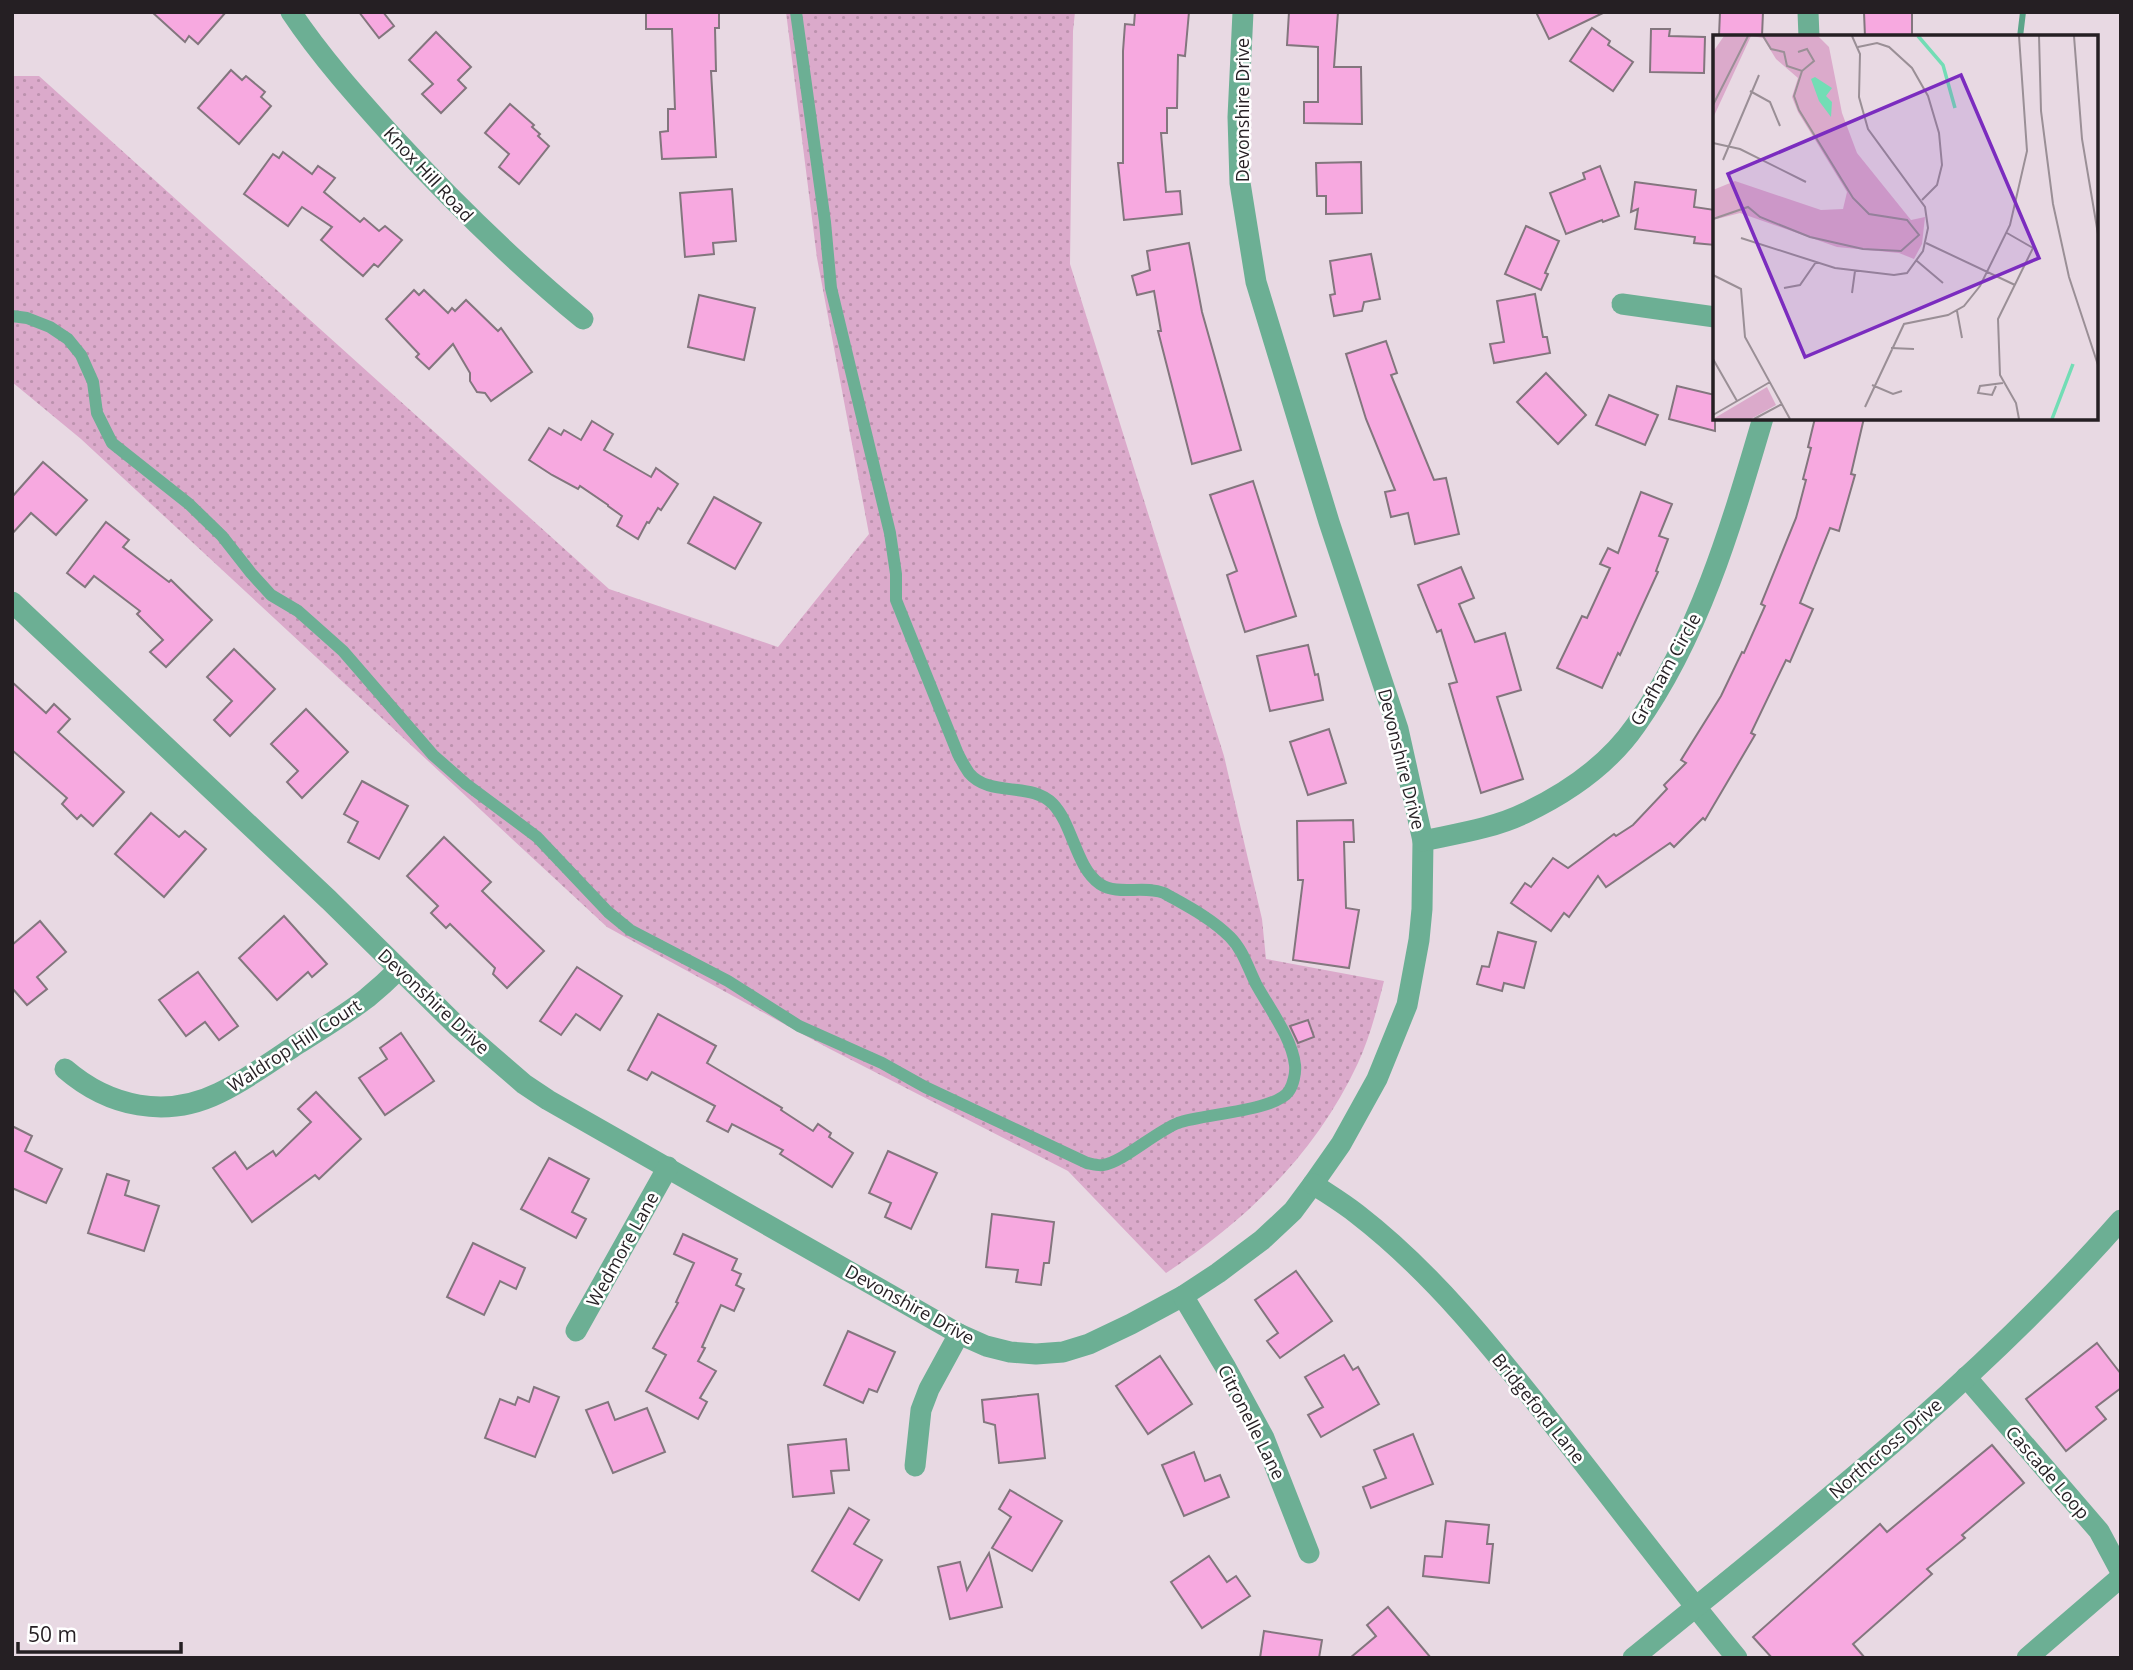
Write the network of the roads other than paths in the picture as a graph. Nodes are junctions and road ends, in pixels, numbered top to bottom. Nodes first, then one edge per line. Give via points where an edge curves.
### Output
1 (291, 12) edge
2 (796, 12) edge
3 (1243, 12) edge
4 (1808, 12) edge
5 (1809, 35) edge
6 (1622, 304) dead end
7 (12, 316) edge
8 (1713, 317) edge
9 (583, 319) dead end
10 (1762, 420) edge
11 (12, 602) edge
12 (1423, 841) junction
13 (399, 969) junction
14 (65, 1069) dead end
15 (668, 1167) junction
16 (1313, 1184) junction
17 (2121, 1220) edge
18 (1183, 1296) junction
19 (576, 1331) dead end
20 (959, 1334) junction
21 (1966, 1377) junction
22 (915, 1466) dead end
23 (1310, 1553) dead end
24 (2121, 1575) edge
25 (1695, 1607) junction
26 (1633, 1658) edge
27 (1737, 1658) edge
28 (2026, 1658) edge

1 - 9 street, Knox Hill Road via 316,49 434,182
2 - 7 lane via 831,288 890,533 896,600 949,734 979,782 1038,794 1053,804 1099,883 1164,893 1214,922 1231,938 1274,1014 1295,1065 1289,1091 1274,1102 1188,1119 1103,1165 1087,1163 799,1026 728,981 630,930 537,836 433,755 343,651 298,611 271,595 214,528 112,443 97,413 93,382 68,339 50,327
3 - 12 street, Devonshire Drive via 1240,183 1256,282 1398,729
4 - 5 street
6 - 8 street
10 - 12 street, Grafham Circle via 1713,574 1687,638 1636,726 1590,774 1523,815
11 - 13 street, Devonshire Drive
12 - 16 street, Devonshire Drive via 1419,940 1408,1005 1377,1079
13 - 14 street, Waldrop Hill Court via 366,999 255,1073 198,1101 158,1107 128,1103 82,1084
13 - 15 street, Devonshire Drive via 524,1084
15 - 19 street, Wedmore Lane
15 - 20 street, Devonshire Drive
16 - 18 street, Devonshire Drive via 1262,1240
16 - 25 street, Bridgeford Lane via 1385,1238 1461,1312
17 - 21 street, Northcross Drive
18 - 20 street, Devonshire Drive via 1089,1344 1063,1352 1010,1352
18 - 23 street, Citronelle Lane via 1264,1438
20 - 22 street via 921,1410
21 - 24 street, Cascade Loop via 2099,1531
21 - 25 street, Northcross Drive
24 - 28 street
25 - 26 street, Northcross Drive
25 - 27 street, Bridgeford Lane

